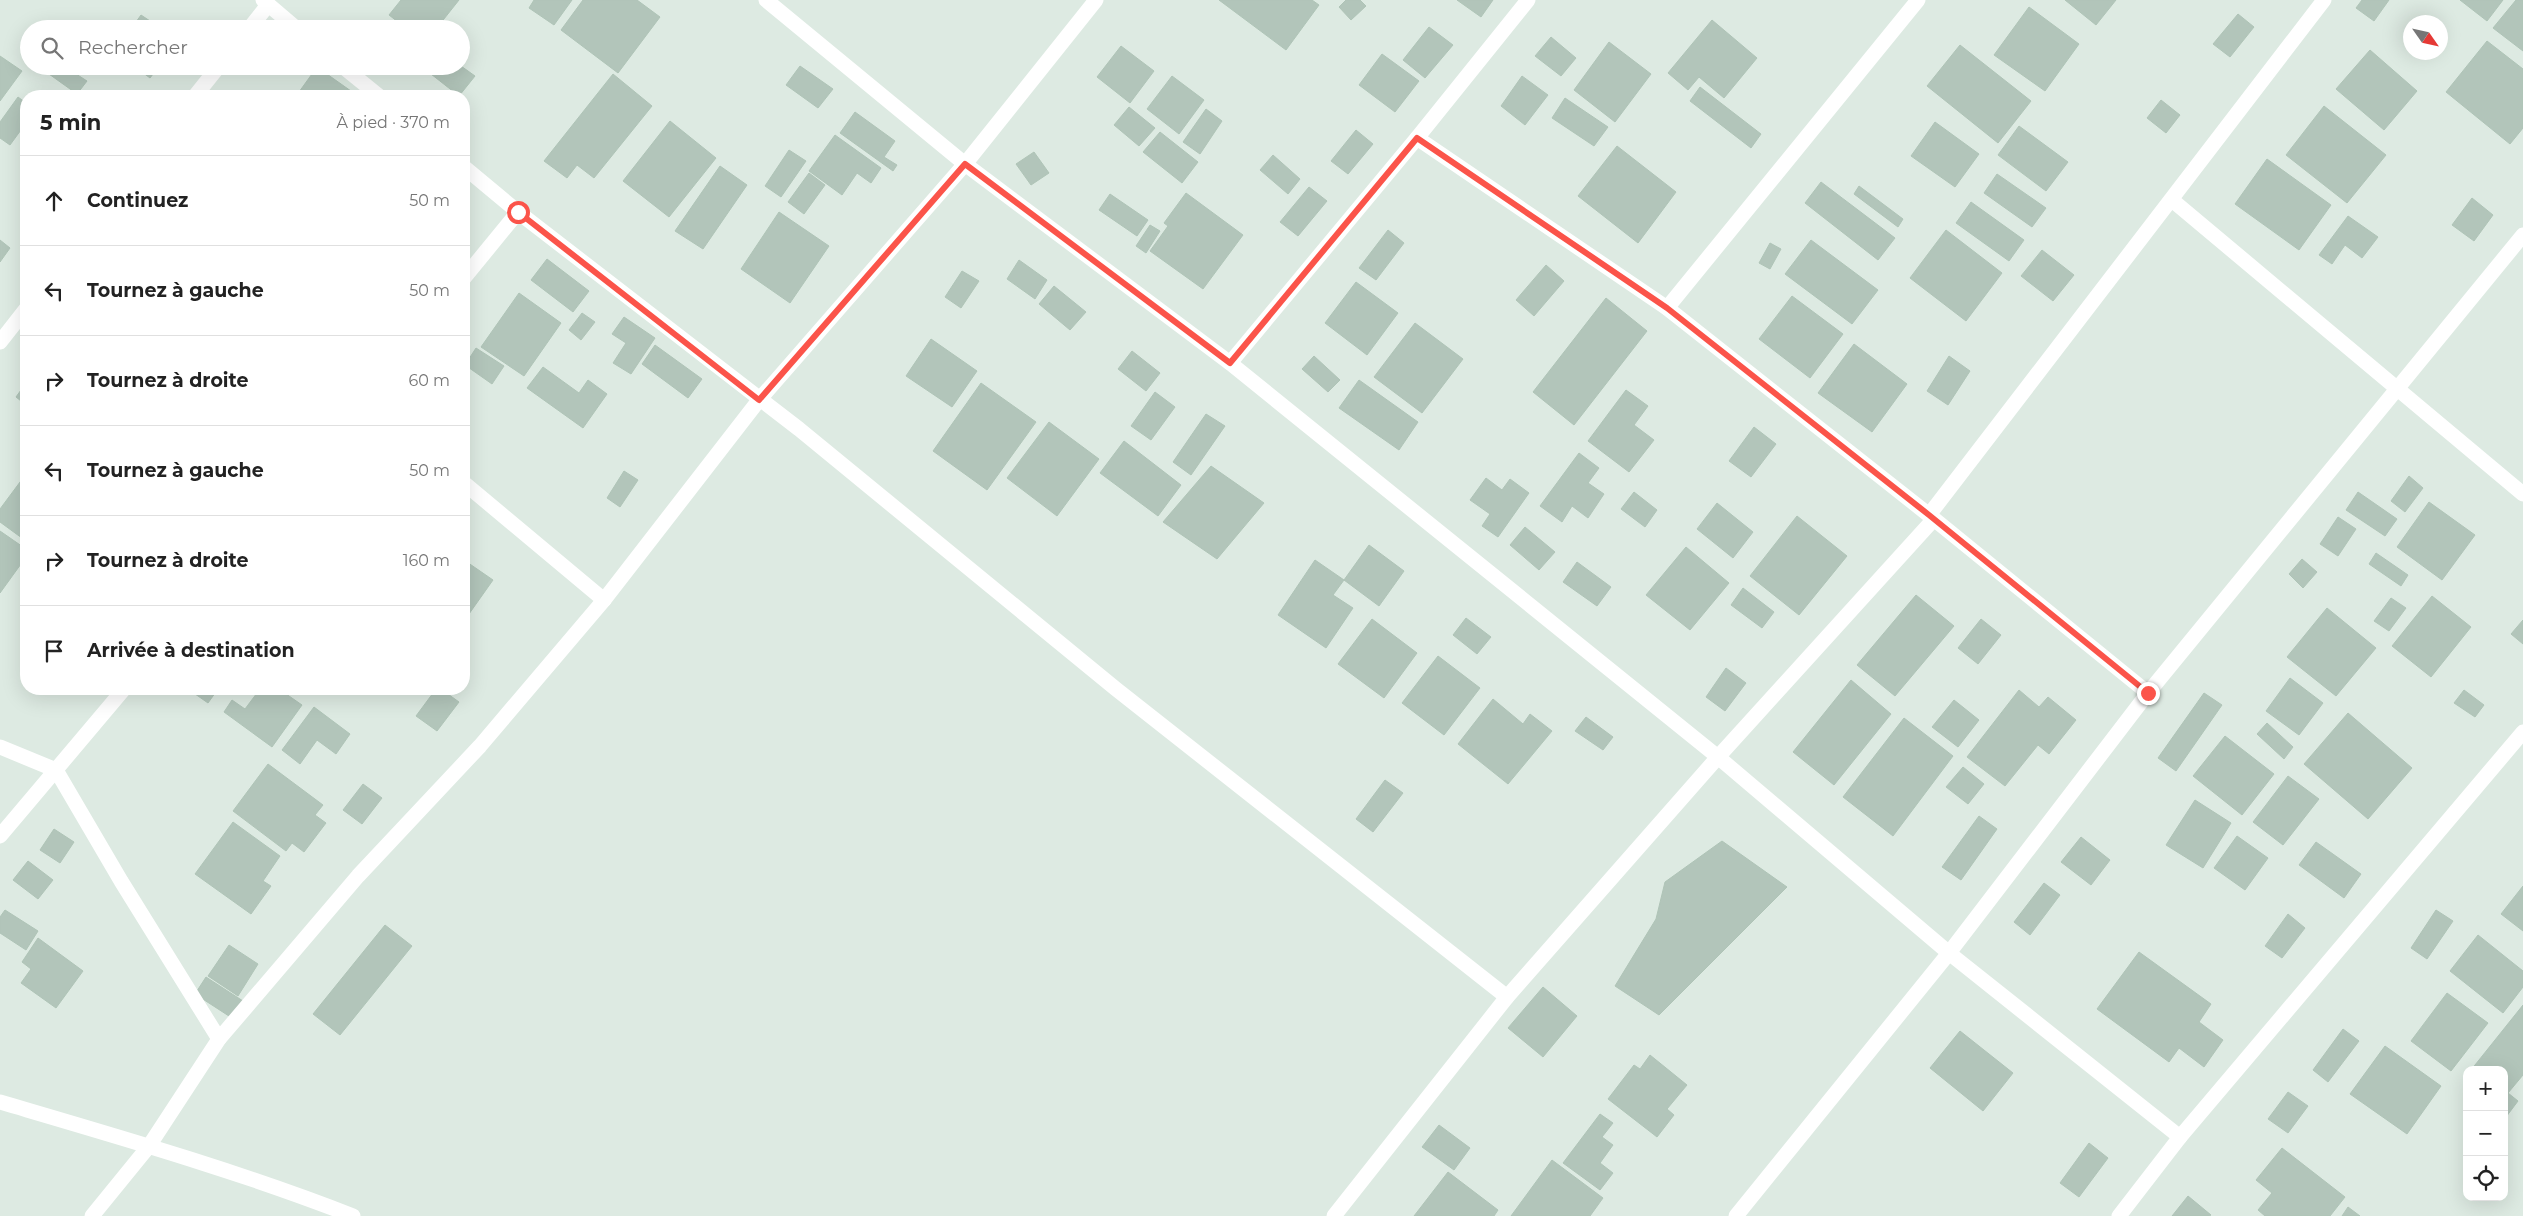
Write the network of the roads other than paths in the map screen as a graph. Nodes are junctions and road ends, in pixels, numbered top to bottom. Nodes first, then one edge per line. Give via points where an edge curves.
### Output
1 (766, 0) edge
2 (1096, 0) edge
3 (1528, 0) edge
4 (1918, 0) edge
5 (2324, 0) edge
6 (265, 2) edge
7 (254, 20) edge
8 (286, 20) edge
9 (212, 75) edge
10 (353, 75) edge
11 (200, 90) edge
12 (371, 90) edge
13 (1417, 138) junction
14 (965, 164) junction
15 (470, 172) edge
16 (2172, 200) junction
17 (518, 212) junction
18 (2523, 236) edge
19 (470, 271) edge
20 (1667, 308) junction
21 (20, 317) edge
22 (0, 342) edge
23 (1230, 363) junction
24 (2397, 389) junction
25 (759, 400) junction
26 (470, 488) edge
27 (2523, 494) edge
28 (1932, 517) junction
29 (604, 600) junction
30 (2148, 693) junction
31 (119, 695) edge
32 (2523, 732) edge
33 (0, 747) edge
34 (1718, 757) junction
35 (56, 770) junction
36 (0, 836) edge
37 (1949, 953) junction
38 (1507, 998) junction
39 (219, 1039) junction
40 (0, 1102) edge
41 (2180, 1137) junction
42 (149, 1146) junction
43 (92, 1216) edge
44 (353, 1216) edge
45 (1334, 1216) edge
46 (1736, 1216) edge
47 (2119, 1216) edge

1 - 14 street
2 - 14 street
3 - 13 street
4 - 20 street
5 - 16 street
6 - 7 street
6 - 8 street
9 - 11 street
10 - 12 street
13 - 20 street
13 - 23 street
14 - 23 street
14 - 25 street
15 - 17 street
16 - 24 street
16 - 28 street
17 - 19 street
17 - 25 street
18 - 24 street
20 - 28 street
21 - 22 street
23 - 34 street
24 - 27 street
24 - 30 street
25 - 29 street
25 - 38 street via 799,429 1116,689
26 - 29 street
28 - 30 street
28 - 34 street
29 - 39 street via 480,746 358,876
30 - 37 street
31 - 35 street
32 - 41 street
33 - 35 street
34 - 37 street
34 - 38 street
35 - 36 street
35 - 39 street
37 - 41 street
37 - 46 street
38 - 45 street
39 - 42 street
40 - 42 street
41 - 47 street
42 - 43 street
42 - 44 street via 309,1198

